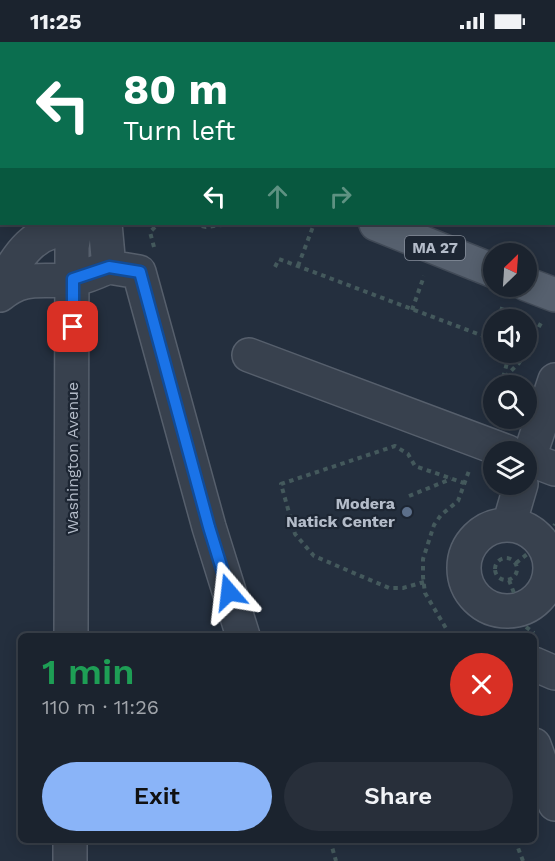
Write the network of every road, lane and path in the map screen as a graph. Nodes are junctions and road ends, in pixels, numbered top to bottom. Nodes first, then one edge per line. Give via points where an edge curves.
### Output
1 (85, 225) edge
2 (157, 225) edge
3 (197, 225) edge
4 (221, 225) edge
5 (314, 225) edge
6 (379, 225) edge
7 (150, 232) dead end
8 (298, 266) junction
9 (109, 267) junction
10 (274, 267) dead end
11 (483, 267) edge
12 (425, 273) dead end
13 (73, 279) junction
14 (0, 288) edge
15 (0, 295) edge
16 (522, 297) edge
17 (549, 308) edge
18 (412, 309) junction
19 (537, 331) edge
20 (483, 337) edge
21 (249, 355) dead end
22 (519, 363) edge
23 (507, 375) edge
24 (555, 380) edge
25 (536, 441) edge
26 (483, 447) edge
27 (471, 465) dead end
28 (451, 479) junction
29 (464, 483) junction
30 (518, 495) edge
31 (409, 496) dead end
32 (555, 524) edge
33 (509, 525) junction
34 (551, 534) dead end
35 (531, 551) dead end
36 (516, 563) junction
37 (509, 580) junction
38 (424, 582) junction
39 (509, 613) edge
40 (71, 633) edge
41 (242, 633) edge
42 (448, 633) edge
43 (537, 665) edge
44 (555, 672) edge
45 (537, 753) edge
46 (555, 804) edge
47 (70, 843) edge
48 (331, 843) edge
49 (516, 843) edge
50 (70, 861) edge
51 (336, 861) edge
52 (523, 861) edge

1 - 9 street
1 - 13 street, Washington Avenue via 72,248
1 - 14 street via 43,234 30,243
2 - 7 path
3 - 4 path
5 - 8 path
6 - 11 main road, MA 27
8 - 10 path via 279,259
8 - 18 path
9 - 13 street
9 - 41 street via 140,272
12 - 18 path
13 - 15 street via 30,280
13 - 40 street, Washington Avenue
16 - 17 main road
17 - 19 path
18 - 20 path
21 - 26 street
22 - 23 path
24 - 25 street
27 - 29 path
28 - 29 path
28 - 31 path
28 - 38 path via 415,466 408,454 395,446 280,484 295,534 314,556 389,588
29 - 38 path via 458,501 434,525 423,559
30 - 33 street
32 - 34 path
33 - 39 street via 536,536 546,548 550,562 550,577 544,591 535,602
33 - 39 street via 482,533 466,555 464,569 473,595 484,605
35 - 36 path
36 - 37 path via 517,572
36 - 37 path via 505,558 495,567 499,577
37 - 39 path
38 - 42 path via 425,593
43 - 44 street
45 - 46 street
47 - 50 street
48 - 51 path
49 - 52 path

